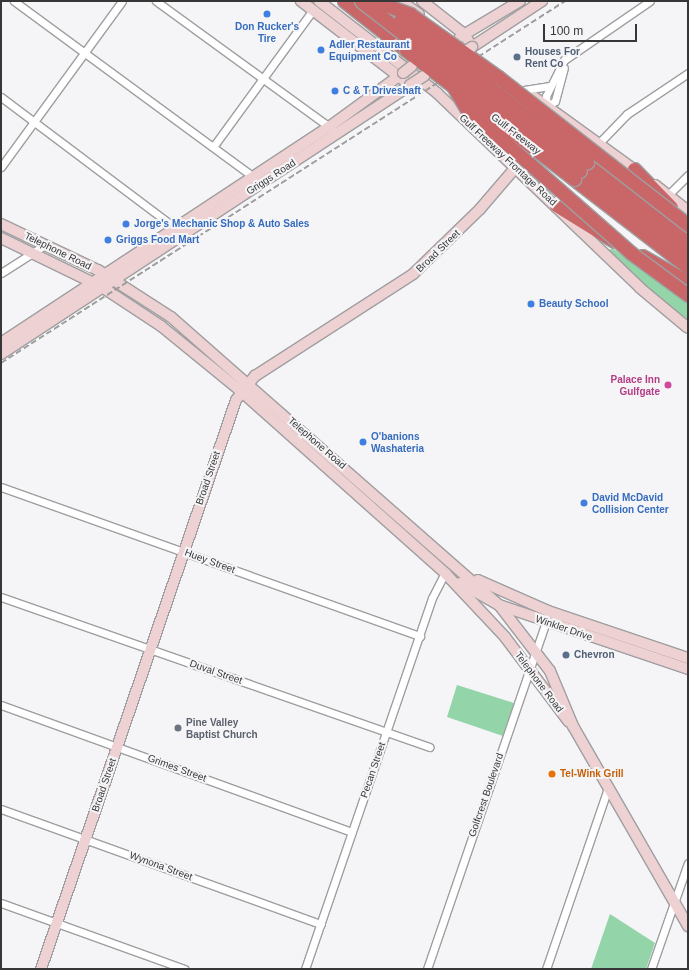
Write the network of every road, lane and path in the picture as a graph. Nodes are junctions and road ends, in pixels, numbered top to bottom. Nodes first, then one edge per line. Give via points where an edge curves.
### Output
1 (14, 1) edge
2 (122, 1) edge
3 (156, 1) edge
4 (301, 1) edge
5 (319, 1) edge
6 (344, 1) edge
7 (361, 1) edge
8 (401, 1) edge
9 (422, 1) edge
10 (520, 1) edge
11 (542, 1) edge
12 (650, 1) edge
13 (379, 2) edge
14 (313, 10) junction
15 (462, 36) junction
16 (472, 47) junction
17 (573, 52) junction
18 (84, 53) junction
19 (688, 73) edge
20 (401, 75) junction
21 (263, 79) junction
22 (451, 84) junction
23 (410, 85) junction
24 (550, 86) junction
25 (524, 90) junction
26 (1, 97) edge
27 (547, 107) junction
28 (34, 122) junction
29 (329, 127) junction
30 (337, 134) junction
31 (599, 143) junction
32 (213, 147) junction
33 (1, 167) edge
34 (516, 167) junction
35 (634, 169) junction
36 (580, 171) junction
37 (688, 175) edge
38 (252, 176) junction
39 (262, 183) junction
40 (669, 194) junction
41 (556, 205) junction
42 (688, 211) edge
43 (1, 224) edge
44 (688, 224) edge
45 (175, 226) junction
46 (182, 234) junction
47 (1, 238) edge
48 (688, 239) edge
49 (45, 245) junction
50 (33, 252) junction
51 (688, 254) edge
52 (688, 267) edge
53 (1, 273) edge
54 (104, 274) junction
55 (114, 279) junction
56 (92, 282) junction
57 (688, 282) edge
58 (102, 287) junction
59 (688, 295) edge
60 (688, 328) edge
61 (1, 342) edge
62 (1, 354) edge
63 (249, 383) junction
64 (242, 392) junction
65 (1, 487) edge
66 (184, 551) junction
67 (445, 573) junction
68 (470, 576) junction
69 (1, 597) edge
70 (500, 605) junction
71 (548, 611) junction
72 (546, 622) junction
73 (614, 633) junction
74 (420, 636) junction
75 (611, 643) junction
76 (151, 649) junction
77 (536, 650) junction
78 (683, 656) edge
79 (674, 665) junction
80 (529, 669) junction
81 (688, 669) edge
82 (1, 706) edge
83 (573, 726) junction
84 (386, 732) junction
85 (117, 747) junction
86 (430, 747) dead end
87 (608, 788) junction
88 (1, 809) edge
89 (352, 832) junction
90 (87, 839) junction
91 (688, 863) edge
92 (675, 902) junction
93 (1, 903) edge
94 (57, 923) junction
95 (321, 924) junction
96 (688, 926) edge
97 (41, 969) edge
98 (184, 969) edge
99 (305, 969) edge
100 (427, 969) edge
101 (546, 969) edge
102 (651, 969) edge

1 - 18 street
2 - 18 street
3 - 21 street
4 - 14 main road
5 - 34 main road, Gulf Freeway Frontage Road via 436,93
6 - 22 highway, Gulf Freeway, bridge
7 - 36 highway, Gulf Freeway, bridge
8 - 25 main road
9 - 15 main road
10 - 15 main road, Griggs Road
11 - 16 main road, Griggs Road
12 - 17 street
13 - 36 highway, Gulf Freeway, bridge
13 - 44 highway, bridge via 410,14 498,77
14 - 20 main road
14 - 21 street
15 - 16 main road
15 - 20 main road, Griggs Road, bridge
16 - 23 main road, Griggs Road, bridge
17 - 24 street via 564,60
17 - 27 street via 561,74 555,101
18 - 28 street
18 - 32 street
19 - 31 street via 627,114
20 - 23 main road
20 - 29 main road, Griggs Road
21 - 29 street
21 - 32 street
22 - 36 highway, Gulf Freeway, bridge
22 - 59 highway, bridge via 471,113 631,253
23 - 30 main road, Griggs Road
24 - 25 street
24 - 27 street
25 - 27 main road
26 - 28 street
27 - 31 main road
27 - 34 main road, Broad Street
28 - 33 street
28 - 45 street
29 - 30 street
29 - 38 main road, Griggs Road
30 - 39 main road, Griggs Road
31 - 35 main road
32 - 38 street
34 - 41 main road, Gulf Freeway Frontage Road
34 - 63 main road, Broad Street via 480,209 413,274 255,376
35 - 40 main road
35 - 44 highway
36 - 48 highway, Gulf Freeway
36 - 51 highway, Gulf Freeway
36 - 52 highway, Gulf Freeway
37 - 40 street
38 - 39 street
38 - 45 main road, Griggs Road
39 - 46 main road, Griggs Road
40 - 42 main road
41 - 57 highway via 588,228
41 - 60 main road, Gulf Freeway Frontage Road via 640,288
43 - 49 main road, Telephone Road
45 - 46 street
45 - 54 main road, Griggs Road
46 - 55 main road, Griggs Road
47 - 50 main road, Telephone Road
49 - 50 street
49 - 54 main road, Telephone Road
50 - 53 street
50 - 56 main road, Telephone Road
54 - 55 main road, Telephone Road
54 - 56 main road, Griggs Road
55 - 58 main road, Griggs Road
55 - 63 main road, Telephone Road via 171,317
56 - 58 main road, Telephone Road
56 - 61 main road, Griggs Road
58 - 62 main road, Griggs Road
58 - 64 main road, Telephone Road via 161,326
63 - 64 main road, Broad Street
63 - 68 main road, Telephone Road
64 - 66 main road, Broad Street via 226,426
64 - 67 main road, Telephone Road
65 - 66 street, Huey Street
66 - 74 street, Huey Street
66 - 76 main road, Broad Street
67 - 70 main road, Winkler Drive
67 - 74 street, Pecan Street via 432,598
67 - 80 main road, Telephone Road
68 - 70 main road, Telephone Road
68 - 71 main road, Winkler Drive
69 - 76 street, Duval Street
70 - 72 main road, Winkler Drive
70 - 77 main road, Telephone Road
71 - 72 main road
71 - 73 main road, Winkler Drive
72 - 75 main road, Winkler Drive
72 - 77 street, Golfcrest Boulevard
73 - 75 main road
73 - 78 main road, Winkler Drive
74 - 84 street, Pecan Street
75 - 79 main road, Winkler Drive
76 - 84 street, Duval Street
76 - 85 main road, Broad Street
77 - 80 street, Golfcrest Boulevard
77 - 83 main road, Telephone Road via 550,671
78 - 79 main road
79 - 81 main road, Winkler Drive
80 - 83 main road, Telephone Road
80 - 100 street, Golfcrest Boulevard
82 - 85 street, Grimes Street
83 - 87 main road, Telephone Road
84 - 86 street, Duval Street
84 - 89 street, Pecan Street
85 - 89 street, Grimes Street
85 - 90 main road, Broad Street
87 - 92 main road, Telephone Road
87 - 101 street
88 - 90 street, Wynona Street
89 - 95 street, Pecan Street
90 - 94 main road, Broad Street
90 - 95 street, Wynona Street
91 - 92 street
92 - 96 main road, Telephone Road
92 - 102 street
93 - 94 street
94 - 97 main road, Broad Street
94 - 98 street
95 - 99 street, Pecan Street

